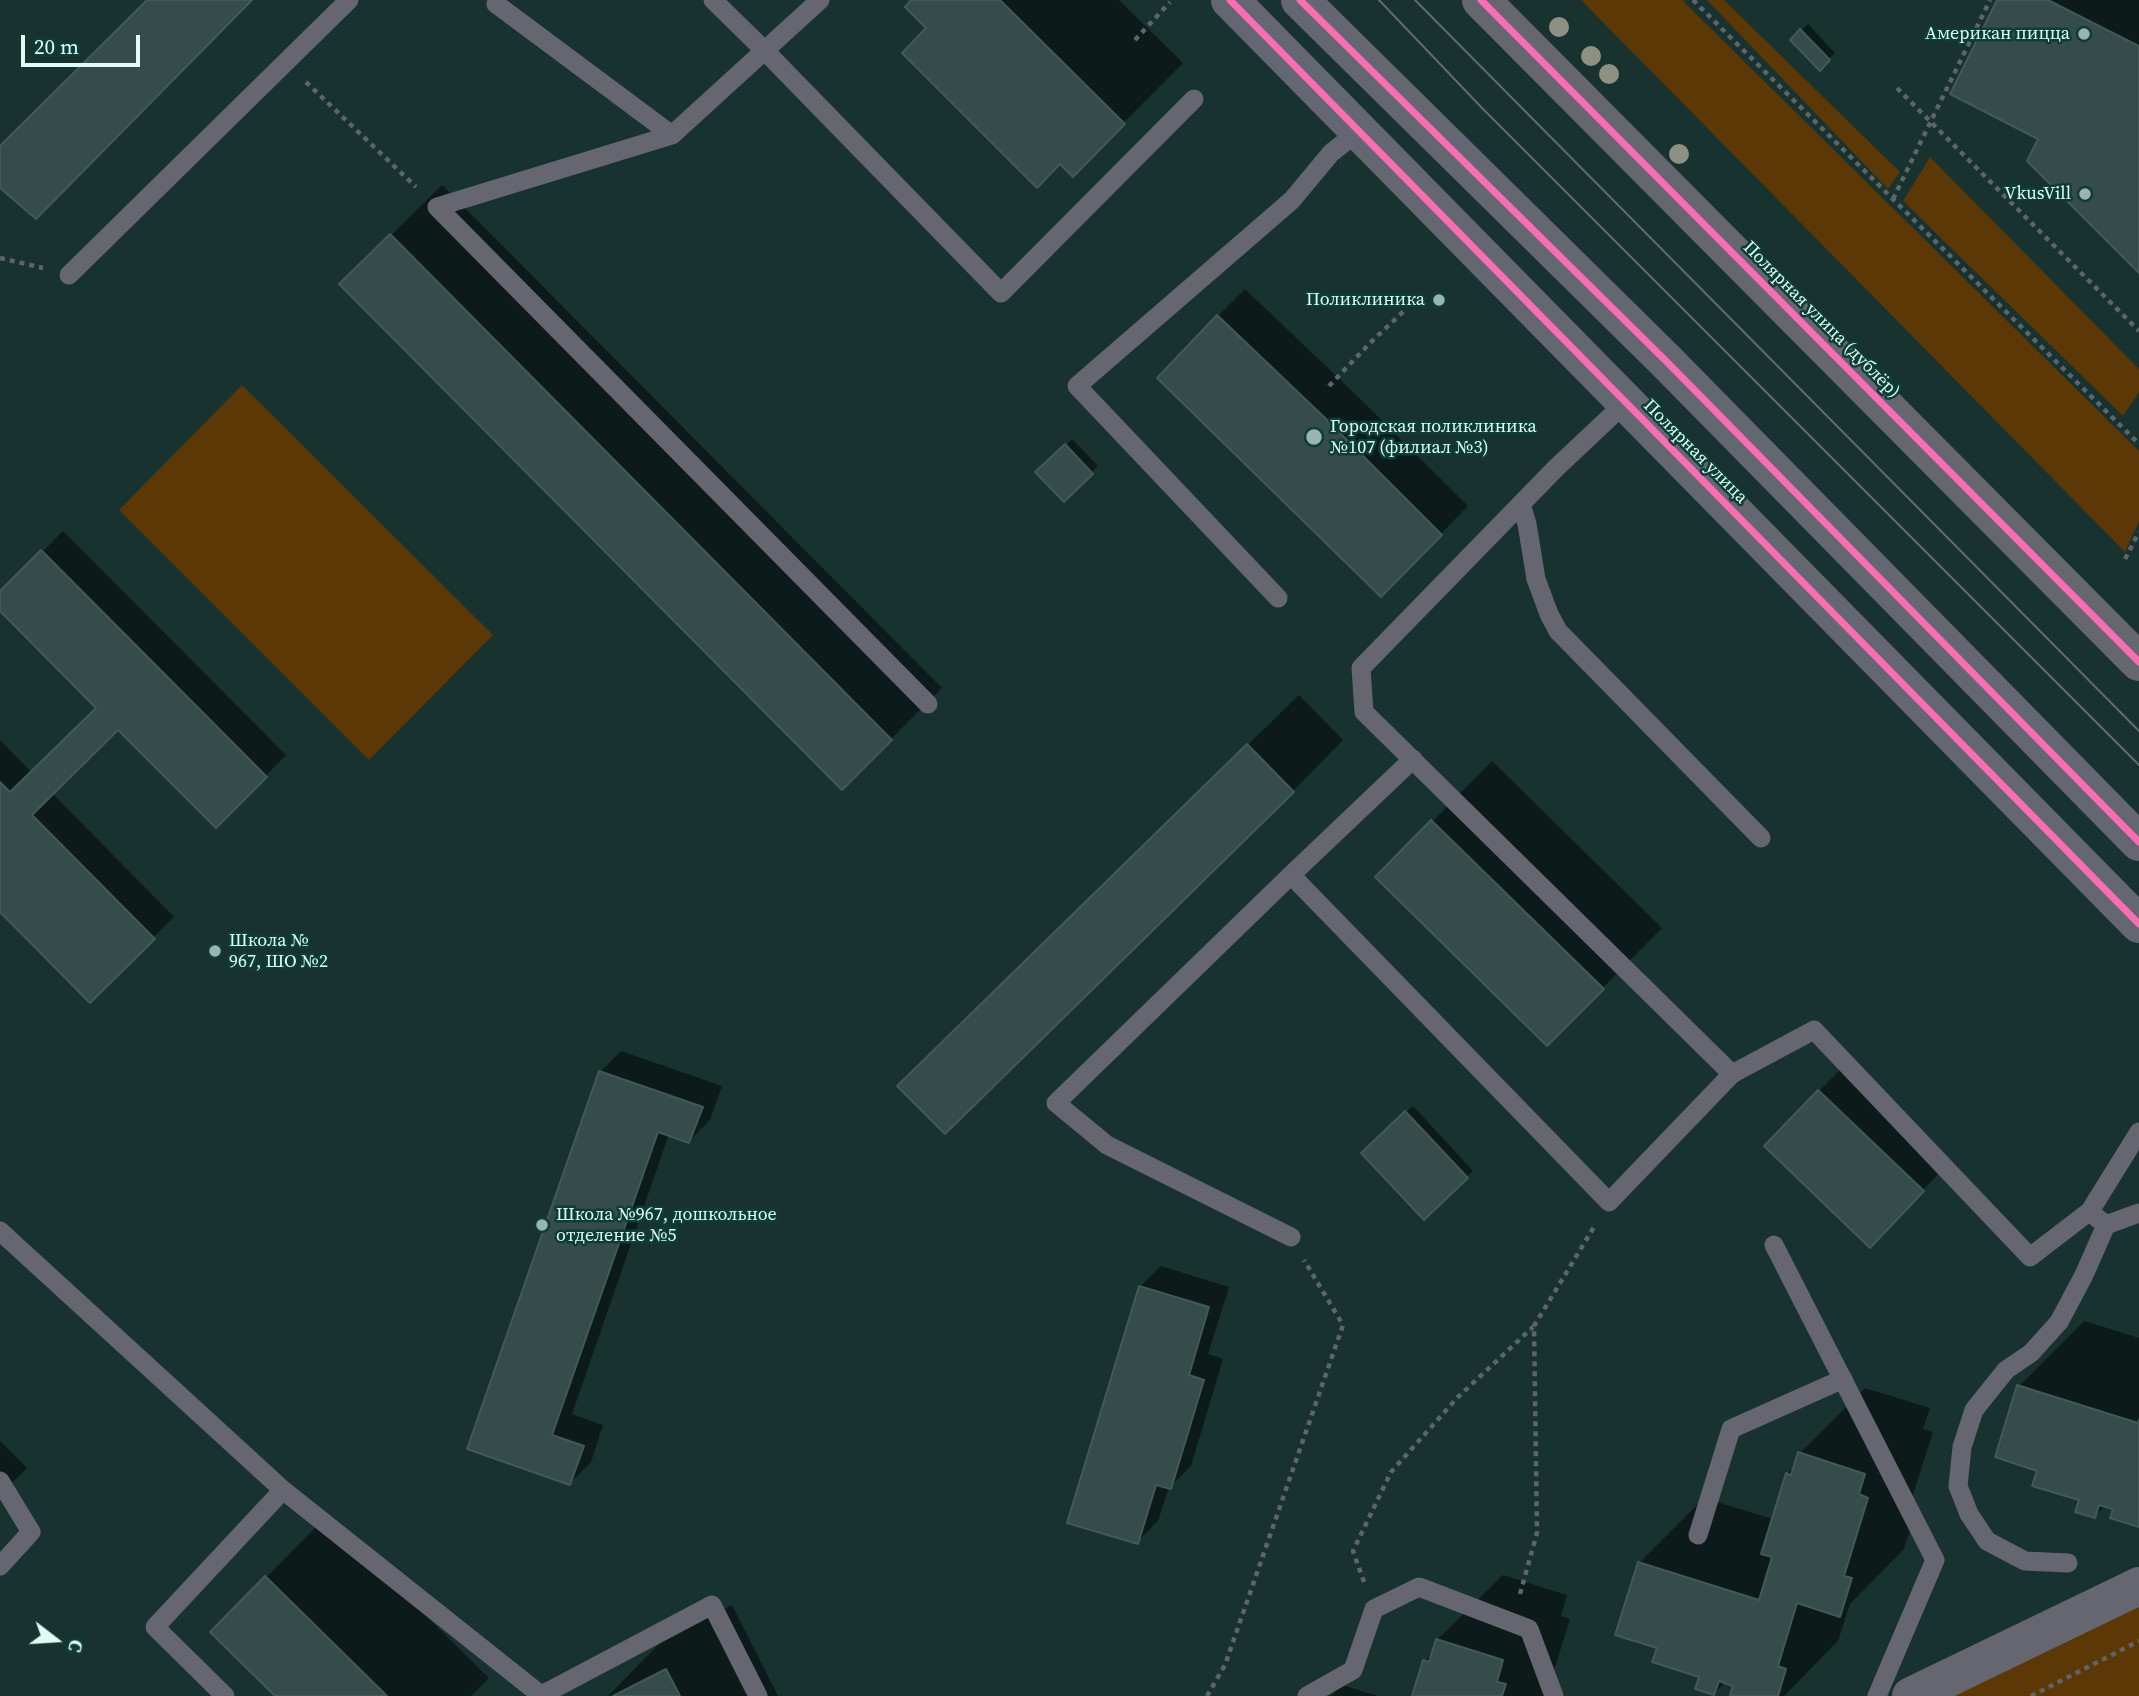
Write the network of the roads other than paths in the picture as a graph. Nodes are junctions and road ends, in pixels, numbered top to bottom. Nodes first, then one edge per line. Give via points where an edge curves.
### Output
1 (349, 0) edge
2 (713, 0) edge
3 (820, 0) edge
4 (1230, 0) edge
5 (1300, 0) edge
6 (1481, 0) edge
7 (496, 4) dead end
8 (765, 51) junction
9 (1194, 99) dead end
10 (1359, 131) junction
11 (672, 135) junction
12 (69, 275) road end
13 (1625, 403) junction
14 (1521, 504) junction
15 (1278, 598) dead end
16 (2139, 662) edge
17 (928, 705) dead end
18 (1413, 760) junction
19 (1761, 838) dead end
20 (2139, 842) edge
21 (1291, 874) junction
22 (2139, 924) edge
23 (1732, 1074) junction
24 (2139, 1132) edge
25 (2090, 1211) junction
26 (2139, 1213) edge
27 (2106, 1225) junction
28 (0, 1231) edge
29 (1291, 1237) road end
30 (1774, 1245) dead end
31 (1843, 1379) junction
32 (0, 1481) edge
33 (283, 1490) junction
34 (1698, 1535) dead end
35 (2068, 1563) dead end
36 (0, 1566) edge
37 (2139, 1586) edge
38 (541, 1695) edge
39 (225, 1696) edge
40 (758, 1696) edge
41 (1307, 1696) edge
42 (1554, 1696) edge
43 (1877, 1696) edge
44 (1911, 1696) edge

1 - 12 lane
2 - 8 lane
3 - 8 lane
4 - 10 main road, Полярная улица
5 - 20 main road via 1676,372
6 - 16 street, Полярная улица (дублёр)
7 - 11 lane
8 - 9 lane via 1001,293
8 - 11 lane
10 - 13 main road, Полярная улица
10 - 15 lane via 1331,153 1292,200 1077,386
11 - 17 lane via 437,207
13 - 14 lane
13 - 22 main road, Полярная улица
14 - 18 lane via 1361,668 1364,712
14 - 19 lane via 1536,579 1559,631
18 - 21 lane
18 - 23 lane
21 - 23 lane via 1609,1202
21 - 29 lane via 1056,1103 1107,1145
23 - 25 lane via 1814,1030 2030,1257
24 - 25 lane
25 - 27 lane
26 - 27 lane
27 - 35 lane via 2059,1322 2031,1353 2006,1370 1974,1410 1962,1447 1958,1486 1987,1541 2025,1561
28 - 33 lane
30 - 31 lane
31 - 34 lane via 1731,1429
31 - 43 lane via 1935,1560
32 - 36 lane via 31,1532
33 - 38 lane
33 - 39 lane via 155,1627
37 - 44 street
38 - 40 lane via 712,1605
41 - 42 lane via 1353,1671 1374,1609 1419,1587 1529,1629

